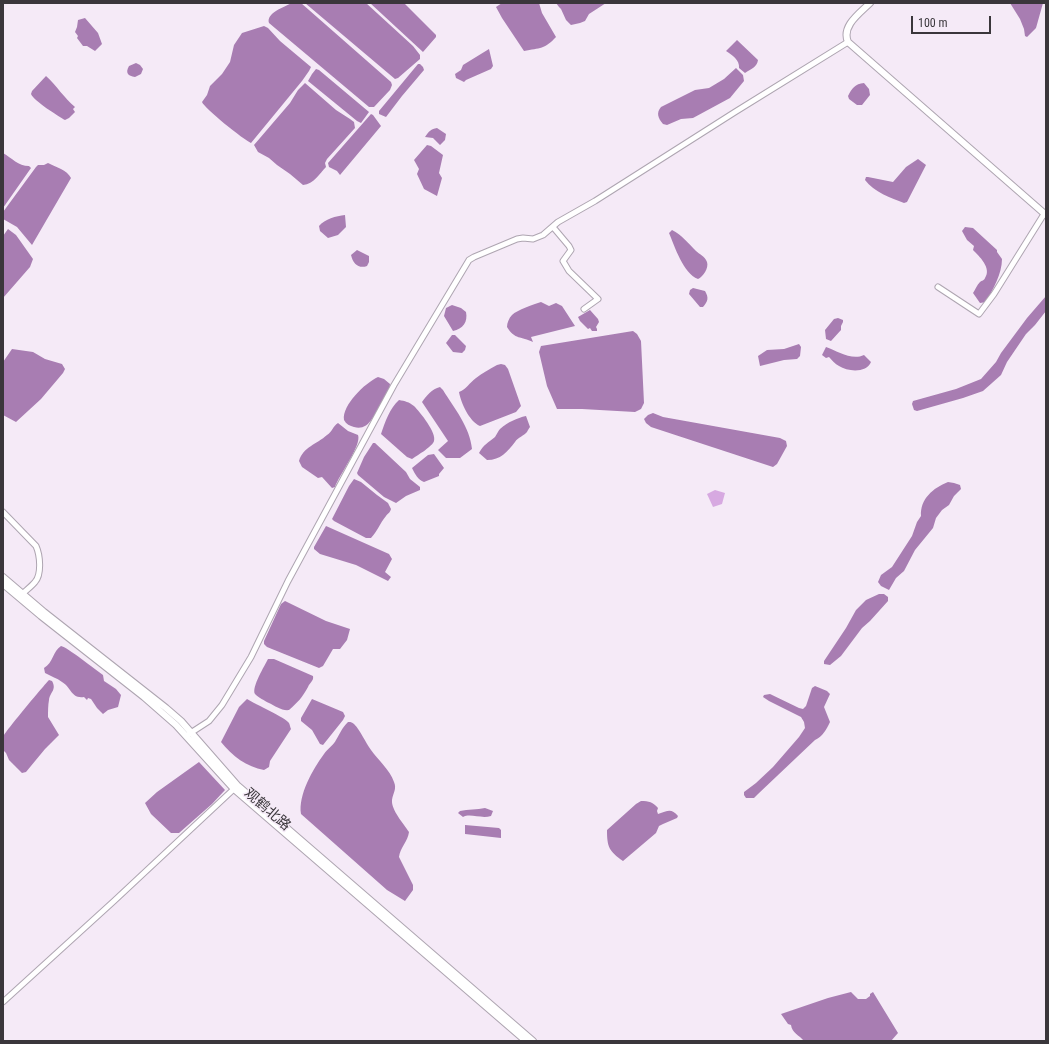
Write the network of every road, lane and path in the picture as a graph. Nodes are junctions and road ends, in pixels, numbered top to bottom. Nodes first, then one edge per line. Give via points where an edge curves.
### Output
1 (870, 3) edge
2 (848, 42) junction
3 (1045, 214) edge
4 (554, 227) junction
5 (938, 287) dead end
6 (584, 309) dead end
7 (3, 512) edge
8 (3, 577) edge
9 (3, 584) edge
10 (21, 596) junction
11 (189, 734) junction
12 (236, 787) junction
13 (3, 1002) edge
14 (526, 1041) edge
15 (533, 1041) edge

1 - 2 street via 851,22 846,31
2 - 3 street
2 - 4 street via 558,222
3 - 5 street via 979,314
4 - 6 street via 571,250 563,261 565,265 598,299
4 - 11 street via 533,239 517,239 469,260 394,385 288,581 251,657 222,705 209,721
7 - 10 street via 38,550 37,580
8 - 10 street, 观鹤北路
9 - 10 street, 观鹤北路
10 - 11 street, 观鹤北路 via 148,692 180,721
11 - 12 street, 观鹤北路
12 - 13 street
12 - 14 street, 观鹤北路
12 - 15 street, 观鹤北路

